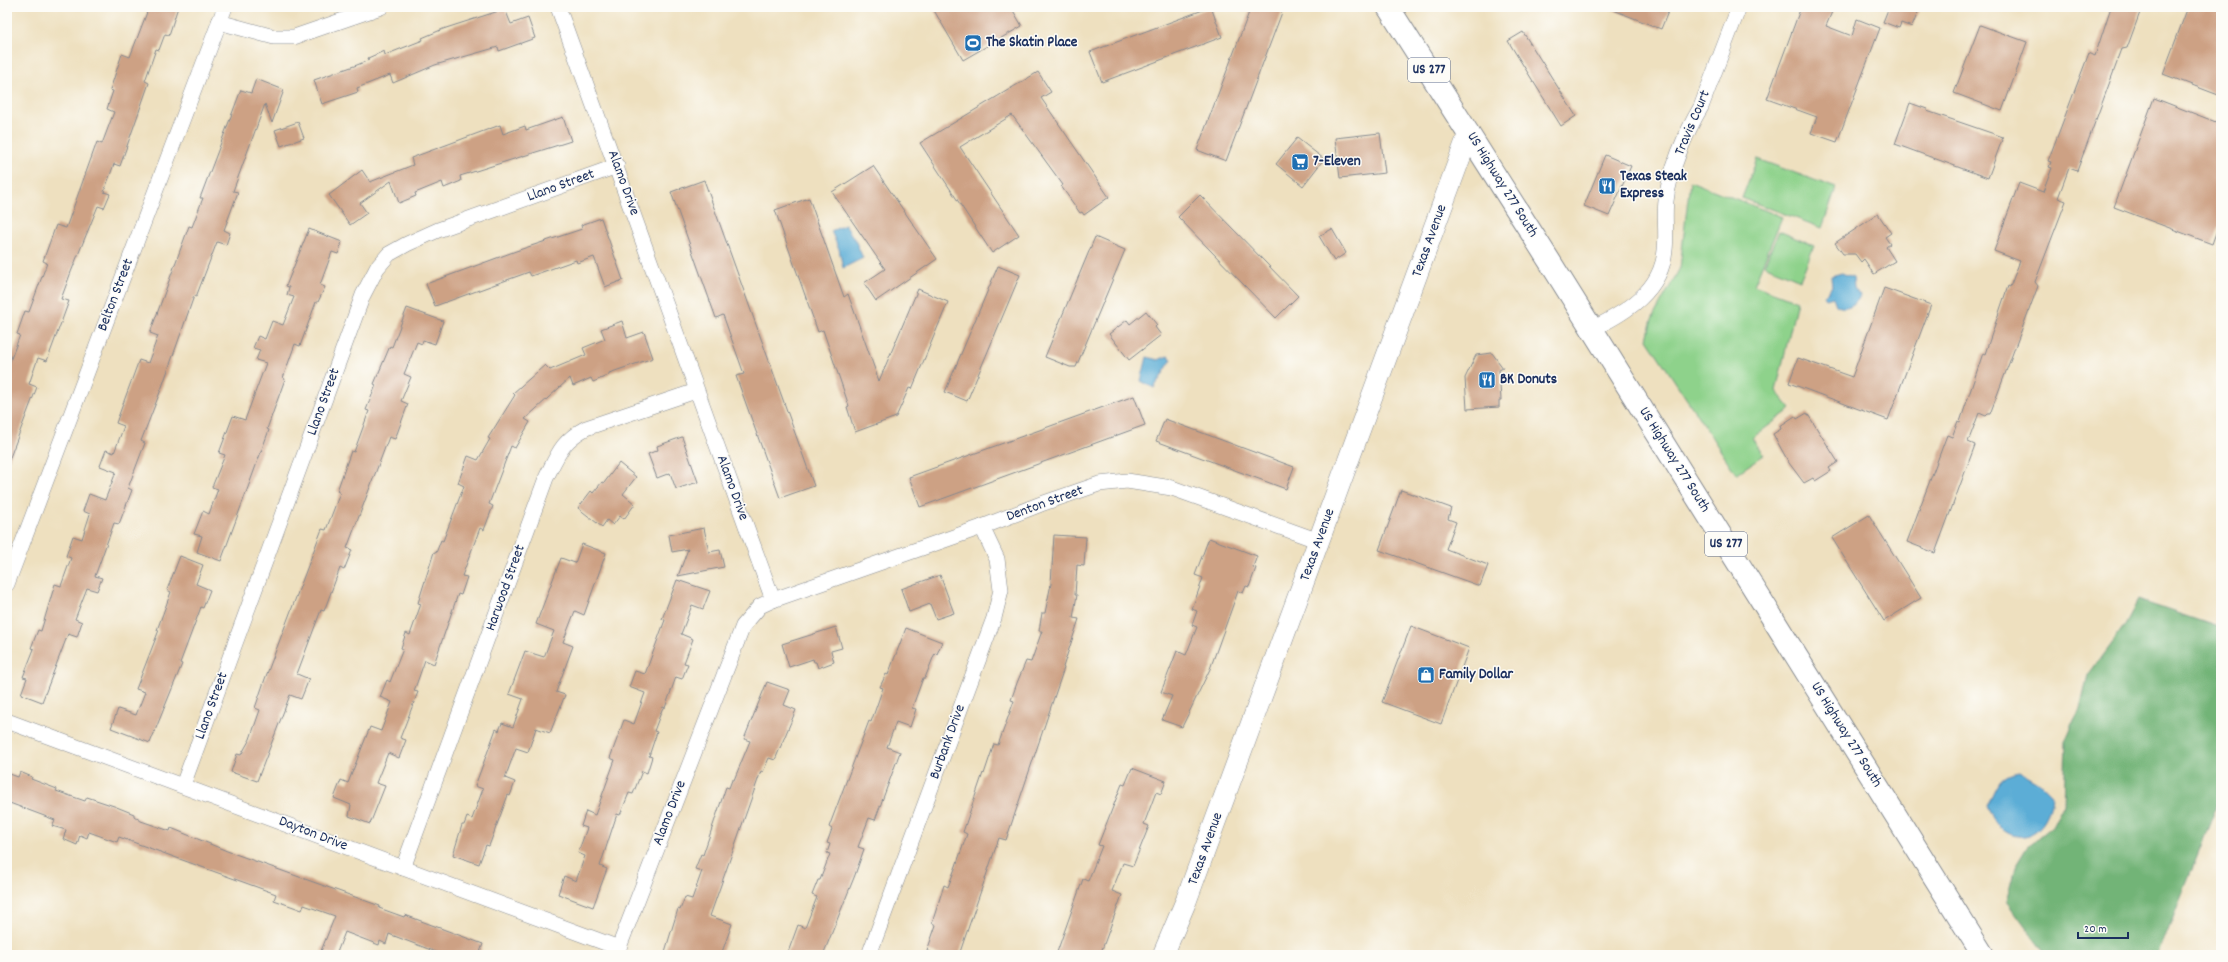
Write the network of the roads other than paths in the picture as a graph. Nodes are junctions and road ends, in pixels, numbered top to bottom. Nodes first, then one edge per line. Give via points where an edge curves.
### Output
1 (225, 7) edge
2 (381, 7) edge
3 (558, 7) edge
4 (1388, 7) edge
5 (1739, 7) edge
6 (219, 22) junction
7 (1469, 133) junction
8 (617, 166) junction
9 (1592, 329) junction
10 (696, 391) junction
11 (982, 527) junction
12 (1320, 541) junction
13 (7, 584) edge
14 (773, 600) junction
15 (7, 721) edge
16 (183, 785) junction
17 (403, 868) junction
18 (617, 952) edge
19 (869, 955) edge
20 (1163, 955) edge
21 (1983, 955) edge

1 - 6 street, Belton Street
2 - 6 street via 294,37 274,37
3 - 8 street, Alamo Drive
4 - 7 highway, US Highway 277 South / US 277
5 - 9 street, Travis Court via 1701,107 1671,176 1666,201 1665,252 1656,280 1637,303
6 - 13 street, Belton Street
7 - 9 highway, US Highway 277 South / US 277
7 - 12 street, Texas Avenue
8 - 10 street, Alamo Drive
8 - 16 street, Llano Street via 419,238 389,254 377,268 360,303
9 - 21 highway, US Highway 277 South / US 277
10 - 14 street, Alamo Drive
10 - 17 street, Harwood Street via 586,428 570,437 559,453 544,485
11 - 12 street, Denton Street via 1099,484 1127,481 1172,488
11 - 14 street, Denton Street
11 - 19 street, Burbank Drive via 997,559 1000,590 994,618
12 - 20 street, Texas Avenue via 1186,901
14 - 18 street, Alamo Drive via 760,606 743,626
15 - 16 street, Dayton Drive
16 - 17 street, Dayton Drive
17 - 18 street, Dayton Drive

